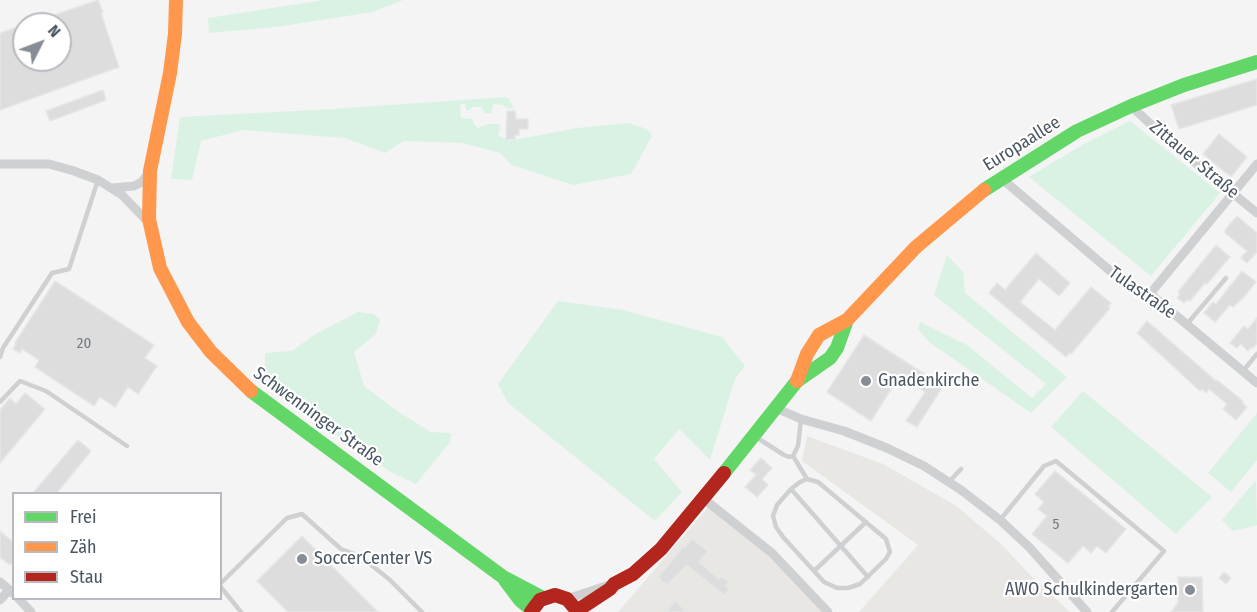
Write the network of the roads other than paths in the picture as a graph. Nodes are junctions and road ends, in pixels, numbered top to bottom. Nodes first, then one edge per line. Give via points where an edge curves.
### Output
1 (176, 0) edge
2 (1257, 62) edge
3 (1131, 106) junction
4 (0, 164) edge
5 (1257, 164) edge
6 (150, 171) junction
7 (1001, 178) junction
8 (98, 180) junction
9 (112, 188) junction
10 (1233, 194) junction
11 (1257, 213) edge
12 (150, 225) junction
13 (1226, 278) dead end
14 (1149, 295) junction
15 (847, 320) junction
16 (1187, 324) junction
17 (1257, 354) edge
18 (0, 357) edge
19 (1243, 371) junction
20 (797, 381) junction
21 (1257, 383) edge
22 (0, 402) edge
23 (776, 408) junction
24 (801, 419) junction
25 (754, 435) junction
26 (127, 446) dead end
27 (793, 456) junction
28 (961, 469) dead end
29 (807, 479) junction
30 (949, 482) junction
31 (790, 489) junction
32 (704, 498) junction
33 (1000, 520) junction
34 (866, 522) junction
35 (841, 546) junction
36 (814, 571) junction
37 (503, 577) junction
38 (868, 577) junction
39 (0, 582) edge
40 (222, 583) edge
41 (616, 583) junction
42 (222, 588) edge
43 (11, 592) edge
44 (543, 598) junction
45 (567, 599) junction
46 (0, 600) edge
47 (20, 600) edge
48 (531, 611) edge
49 (578, 611) edge
50 (31, 612) edge
51 (241, 612) edge
52 (422, 612) edge
53 (828, 612) edge
54 (1087, 612) edge
55 (1112, 612) edge

1 - 6 street, Schwenninger Straße via 170,73
2 - 3 street, Europaallee
3 - 7 street, Europaallee via 1077,131
3 - 10 street, Zittauer Straße
4 - 8 street via 49,164
5 - 10 street
6 - 9 street via 134,186
6 - 12 street, Schwenninger Straße
7 - 14 street, Tulastraße via 1128,286
7 - 15 street, Europaallee via 935,230
8 - 9 street
8 - 18 lane via 69,269 52,273
9 - 12 street via 130,201
10 - 11 street, Zittauer Straße
10 - 14 street
12 - 37 street, Schwenninger Straße via 160,268 173,296 211,352 238,380
13 - 16 lane
14 - 16 street, Tulastraße
15 - 20 street, Europaallee via 830,358
15 - 20 street, Europaallee via 819,335
16 - 19 street, Tulastraße
17 - 19 lane
19 - 21 street, Tulastraße
20 - 23 street, Europaallee
22 - 26 lane via 20,381 46,391
23 - 24 street
23 - 25 street, Europaallee
24 - 27 lane
24 - 30 street via 887,448
25 - 27 lane via 784,455
25 - 32 street, Europaallee
27 - 29 lane
28 - 30 lane
29 - 31 lane
29 - 34 lane via 818,482
30 - 33 street
31 - 35 lane
31 - 36 lane via 773,516 783,537
32 - 41 street, Europaallee via 648,562
32 - 53 street via 772,553
33 - 54 street
33 - 55 lane via 1044,466 1056,461 1164,550
34 - 35 lane
34 - 38 lane via 886,539 890,552
35 - 36 lane
35 - 38 lane
36 - 38 lane via 837,588 860,584
37 - 44 street, Schwenninger Straße
37 - 48 street, Schwenninger Straße
39 - 43 street
40 - 52 lane via 287,518 302,514 341,549 360,556 390,580
41 - 45 street
41 - 49 street
42 - 51 lane
43 - 46 street
44 - 45 street via 555,595
44 - 48 street
45 - 49 street
47 - 50 street

